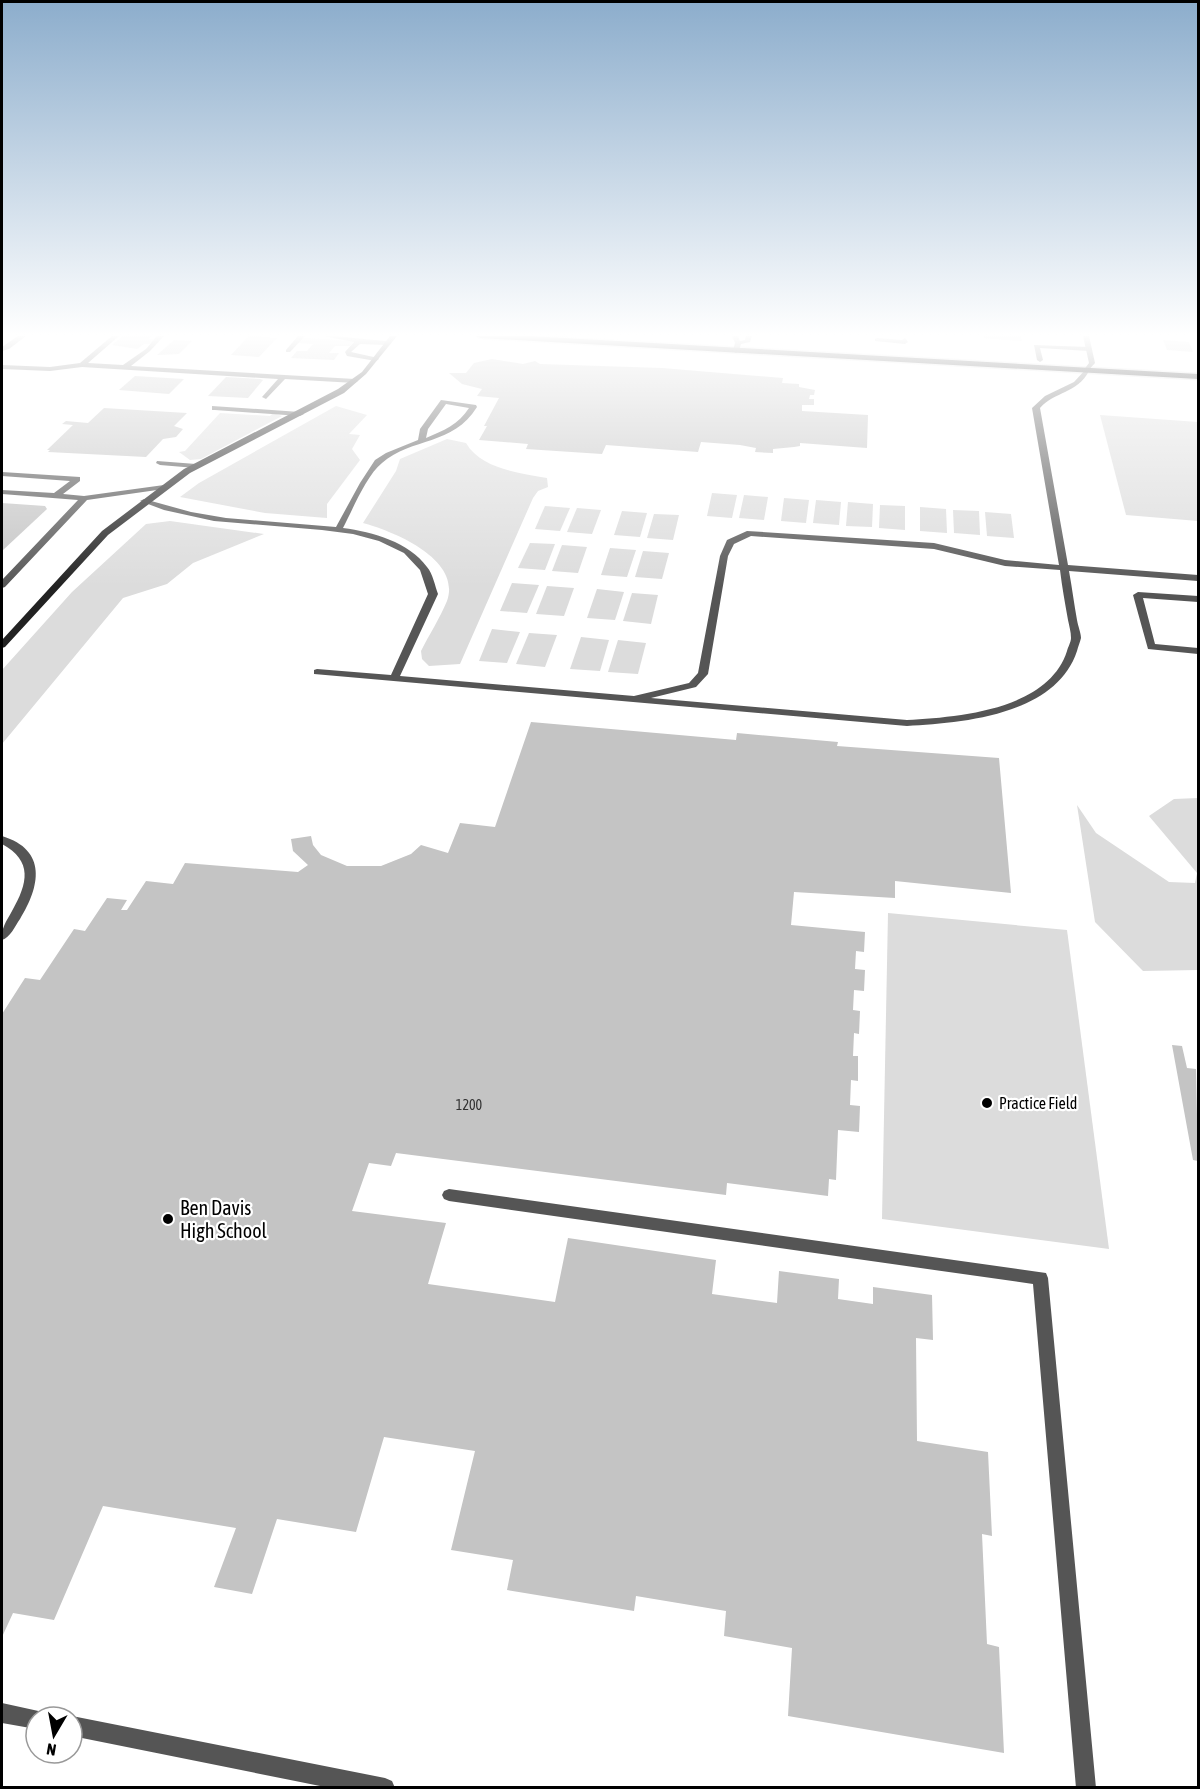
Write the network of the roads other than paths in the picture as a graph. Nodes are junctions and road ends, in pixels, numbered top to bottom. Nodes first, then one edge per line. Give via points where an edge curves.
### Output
1 (289, 419) edge
2 (431, 419) edge
3 (463, 419) edge
4 (1038, 419) edge
5 (422, 442) junction
6 (160, 464) dead end
7 (196, 466) junction
8 (2, 474) edge
9 (164, 487) junction
10 (2, 492) edge
11 (56, 496) junction
12 (84, 498) junction
13 (144, 501) junction
14 (338, 530) junction
15 (1064, 568) junction
16 (1198, 578) edge
17 (2, 585) edge
18 (1198, 599) edge
19 (2, 645) edge
20 (1198, 651) edge
21 (317, 672) dead end
22 (394, 679) junction
23 (628, 700) junction
24 (2, 840) edge
25 (2, 936) edge
26 (449, 1195) dead end
27 (2, 1713) edge
28 (24, 1717) edge
29 (84, 1728) edge
30 (385, 1788) edge
31 (1086, 1788) edge

1 - 7 main road
2 - 5 street
3 - 5 street
4 - 15 street
5 - 14 street via 378,462
6 - 7 street
7 - 9 main road
8 - 11 street via 77,480
9 - 12 street
9 - 13 main road
10 - 11 street
11 - 12 street
12 - 17 street
13 - 14 street via 236,522
13 - 19 main road via 105,533
14 - 22 street via 356,531 403,550 424,567 432,582 433,594
15 - 16 street
15 - 23 street via 1005,563 934,546 750,533 730,542 724,556 703,674 692,685
15 - 23 street via 1076,639 1065,668 1043,687 991,714 908,723
18 - 20 street via 1138,595 1151,647
21 - 22 street
22 - 23 street
24 - 25 street via 25,857 31,878 29,892
26 - 31 street via 1041,1278
27 - 28 street
29 - 30 street

